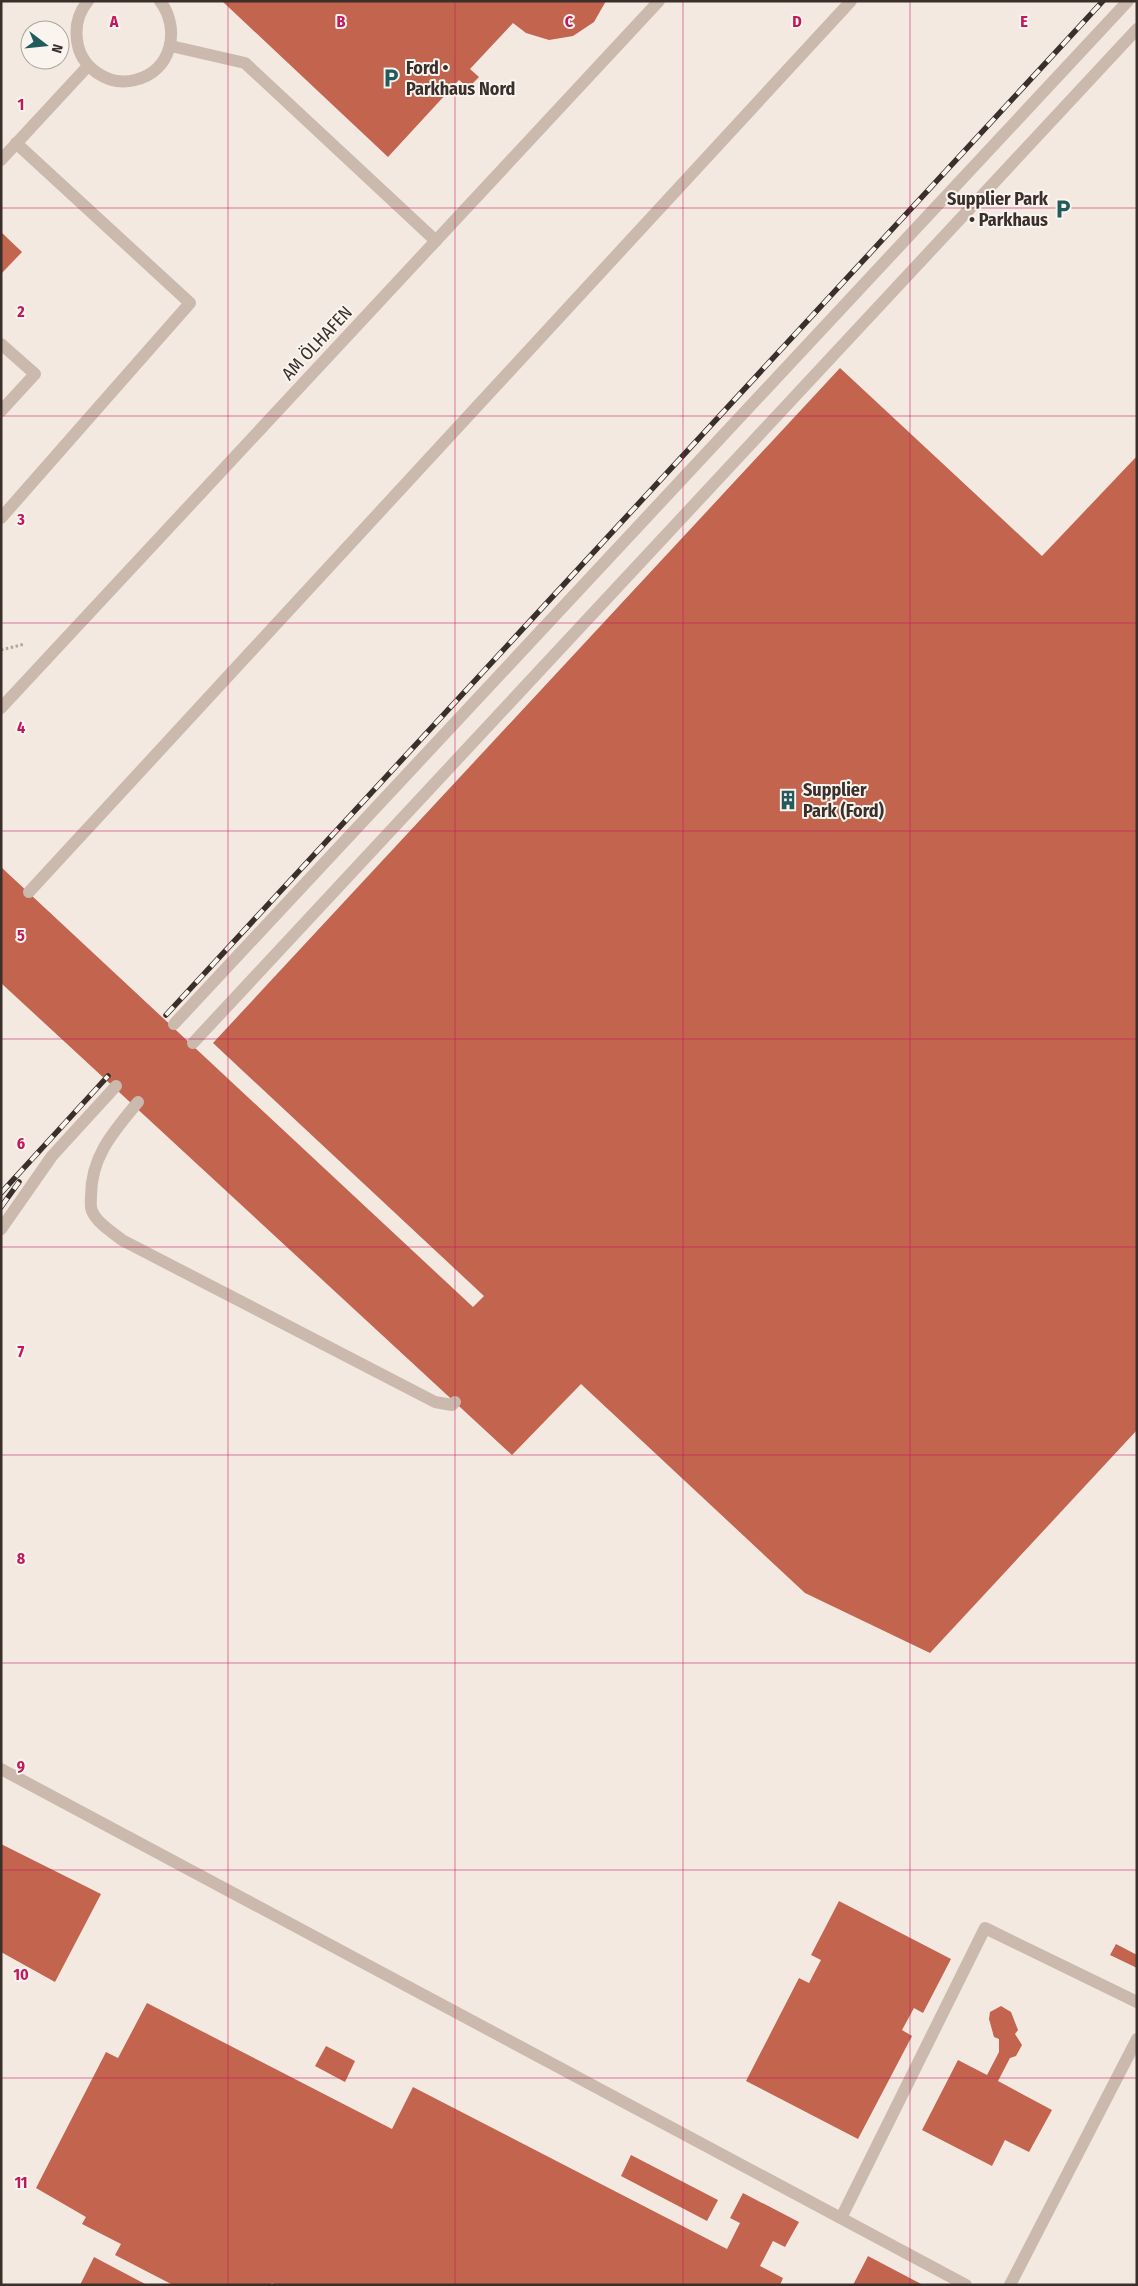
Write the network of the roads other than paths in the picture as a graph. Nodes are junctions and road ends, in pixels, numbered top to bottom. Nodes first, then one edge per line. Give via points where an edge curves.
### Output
1 (160, 1) edge
2 (658, 1) edge
3 (851, 1) edge
4 (1128, 1) edge
5 (81, 4) edge
6 (1137, 29) edge
7 (171, 46) junction
8 (88, 66) junction
9 (16, 143) junction
10 (1, 160) edge
11 (436, 241) junction
12 (1, 344) edge
13 (1, 411) edge
14 (1, 518) edge
15 (4, 701) edge
16 (28, 892) dead end
17 (174, 1024) dead end
18 (194, 1043) dead end
19 (116, 1086) dead end
20 (138, 1102) dead end
21 (1, 1229) edge
22 (455, 1402) dead end
23 (1, 1770) edge
24 (1137, 2002) edge
25 (1137, 2039) edge
26 (841, 2218) junction
27 (966, 2285) edge
28 (1010, 2285) edge

1 - 7 lane via 167,10 172,27
2 - 11 lane, AM ÖLHAFEN
3 - 16 lane
4 - 17 lane
5 - 8 lane via 76,28 78,48
6 - 18 lane
7 - 8 lane via 164,61 151,73 136,80 119,81 102,76
7 - 11 lane via 245,63
8 - 9 lane
9 - 10 lane
9 - 14 lane via 190,303
11 - 15 lane, AM ÖLHAFEN
12 - 13 lane via 35,374
19 - 21 lane via 52,1156
20 - 22 lane via 111,1134 98,1156 91,1182 91,1210 100,1222 122,1240 435,1402 452,1405
23 - 26 lane
24 - 26 lane via 985,1928
25 - 28 lane
26 - 27 lane

